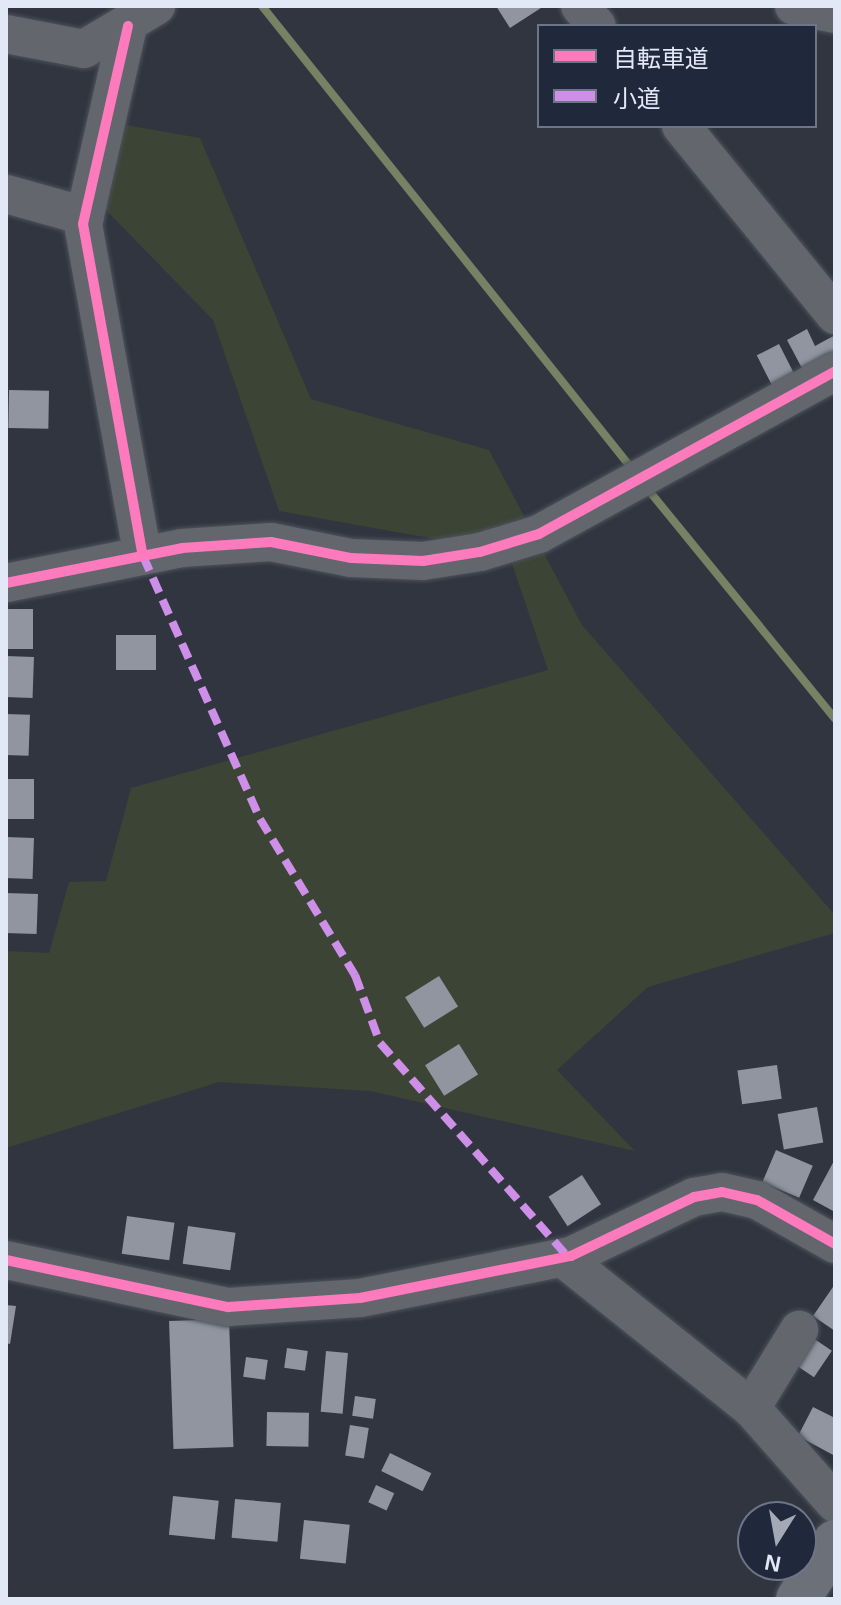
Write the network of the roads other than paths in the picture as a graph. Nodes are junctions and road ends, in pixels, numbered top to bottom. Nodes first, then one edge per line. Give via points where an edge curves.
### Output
1 (580, 6) edge
2 (794, 6) edge
3 (835, 14) edge
4 (142, 16) edge
5 (595, 24) edge
6 (6, 34) edge
7 (683, 128) edge
8 (6, 194) edge
9 (85, 216) junction
10 (835, 315) edge
11 (835, 371) edge
12 (143, 556) junction
13 (6, 583) edge
14 (835, 1244) edge
15 (563, 1258) junction
16 (6, 1260) edge
17 (799, 1330) dead end
18 (751, 1408) junction
19 (835, 1503) edge
20 (835, 1542) edge
21 (798, 1599) edge

1 - 5 street
2 - 3 street
4 - 6 street via 84,49
4 - 9 street
7 - 10 street
8 - 9 street
9 - 12 street
11 - 12 street via 539,534 423,561 351,558 271,542
12 - 13 street
14 - 15 street via 757,1200 709,1192
15 - 16 street via 505,1264 360,1298 228,1307
15 - 18 street
17 - 18 street
18 - 19 street
20 - 21 main road

